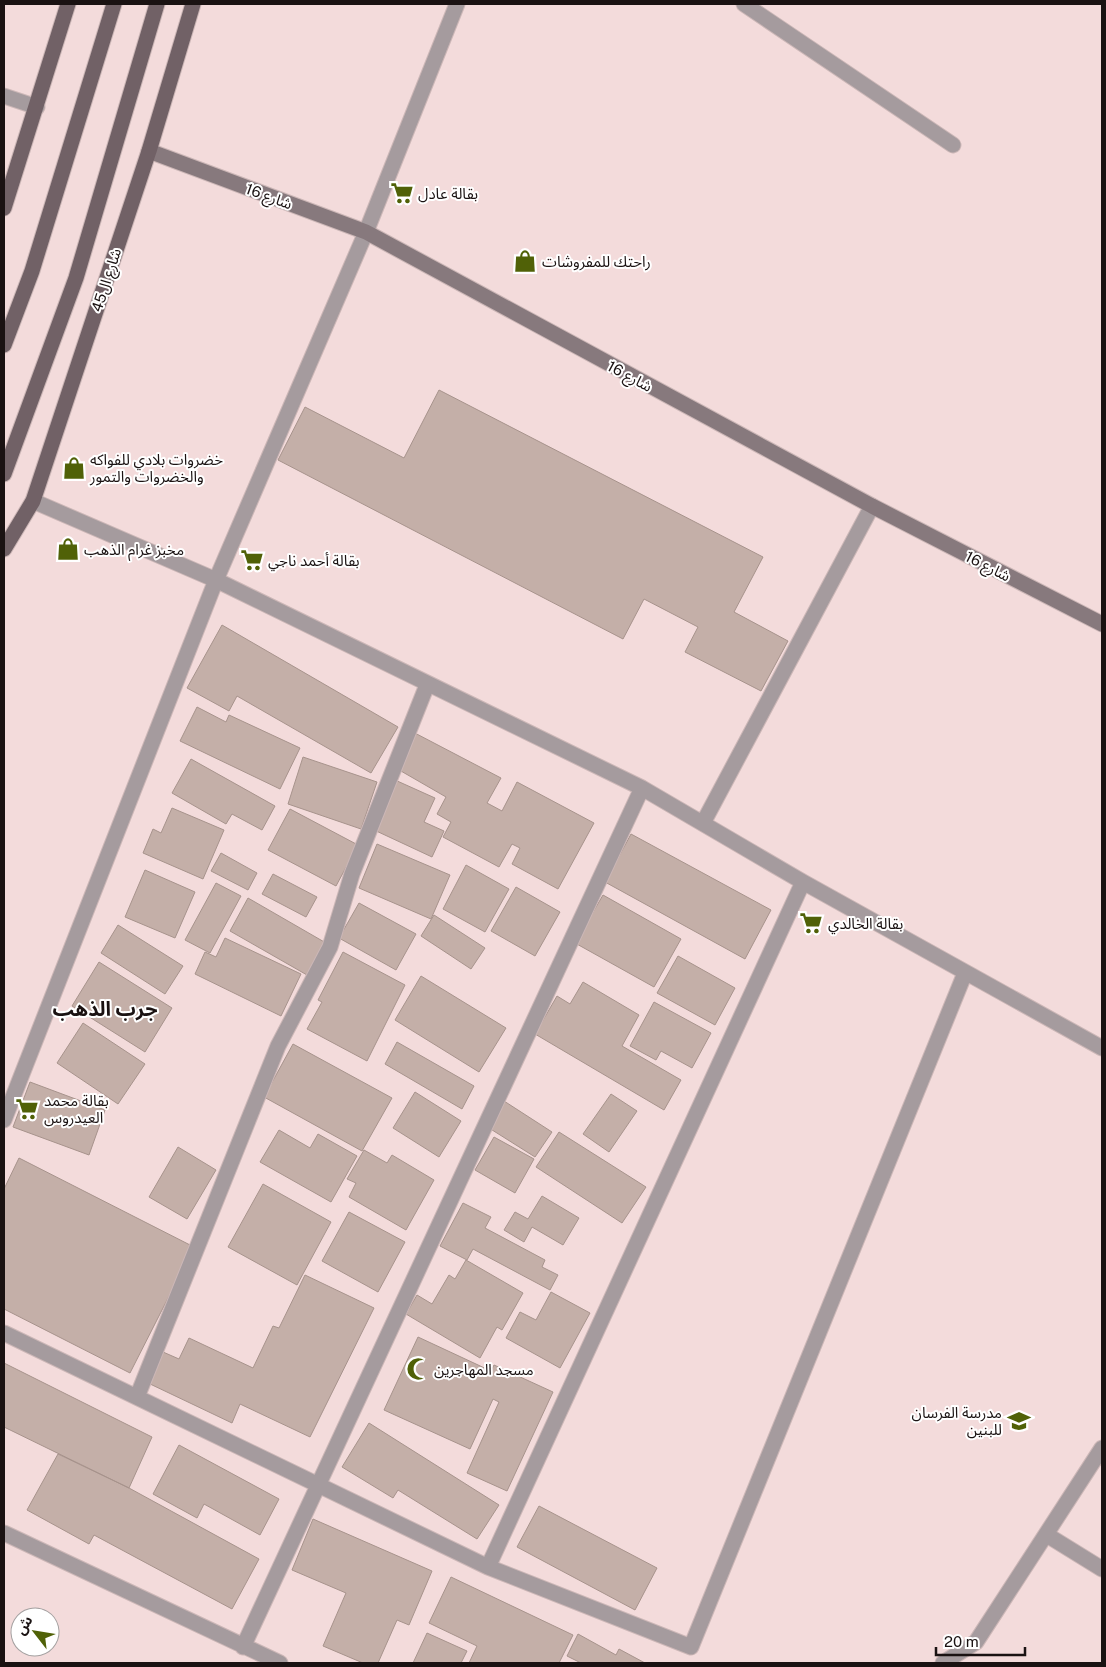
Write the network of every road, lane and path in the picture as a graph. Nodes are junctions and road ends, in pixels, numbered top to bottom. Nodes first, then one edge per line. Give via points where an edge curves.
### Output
1 (68, 4) edge
2 (114, 4) edge
3 (157, 4) edge
4 (192, 4) edge
5 (457, 4) edge
6 (744, 4) edge
7 (4, 96) edge
8 (37, 107) junction
9 (953, 145) dead end
10 (149, 151) junction
11 (4, 208) edge
12 (366, 232) junction
13 (4, 346) edge
14 (4, 474) edge
15 (33, 501) junction
16 (872, 506) junction
17 (4, 548) edge
18 (216, 580) junction
19 (1102, 624) edge
20 (427, 685) junction
21 (642, 788) junction
22 (703, 823) junction
23 (802, 882) junction
24 (965, 973) junction
25 (1102, 1048) edge
26 (4, 1120) edge
27 (4, 1333) edge
28 (137, 1397) junction
29 (1102, 1448) edge
30 (318, 1484) junction
31 (4, 1533) edge
32 (1047, 1535) junction
33 (488, 1567) junction
34 (1102, 1569) edge
35 (243, 1647) junction
36 (280, 1663) edge
37 (943, 1663) edge

1 - 8 main road
2 - 13 main road via 32,271
3 - 14 main road, شارع ال45 via 76,278
4 - 10 main road, شارع ال45
5 - 12 street
6 - 9 street
7 - 8 street
8 - 11 main road
10 - 12 street, شارع 16
10 - 15 main road, شارع ال45
12 - 16 street, شارع 16
12 - 18 street
15 - 17 main road, شارع ال45
15 - 18 street
16 - 19 street, شارع 16
16 - 22 street
18 - 20 street
18 - 26 street
20 - 21 street
20 - 28 street via 352,874 330,947 278,1046
21 - 22 street
21 - 30 street
22 - 23 street
23 - 24 street
23 - 33 street
24 - 25 street
24 - 33 street via 692,1647
27 - 28 street
28 - 30 street
29 - 32 street
30 - 33 street
30 - 35 street
31 - 35 street
32 - 34 street
32 - 37 street via 976,1642
35 - 36 street

